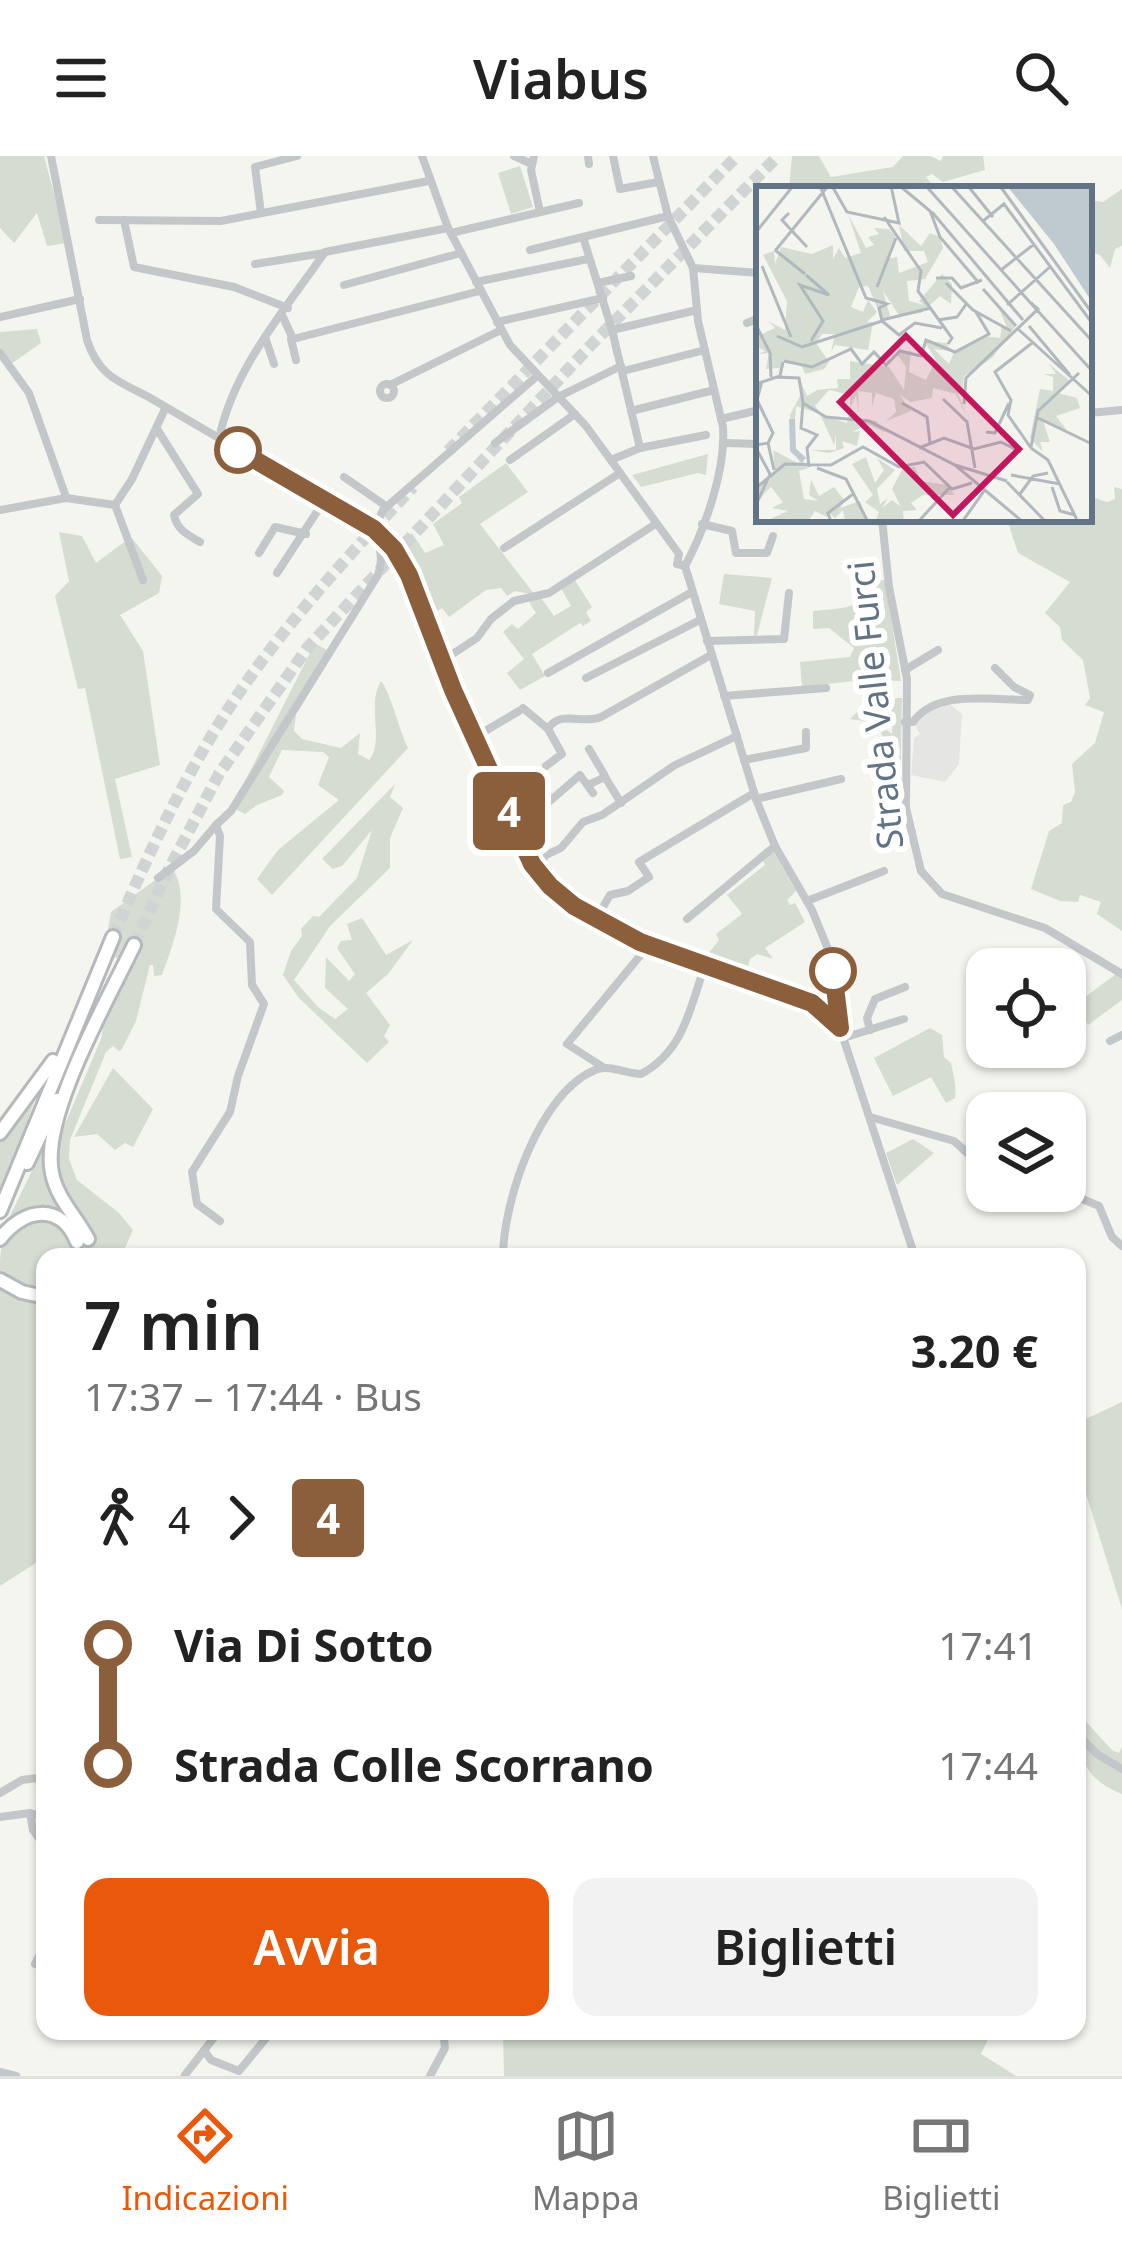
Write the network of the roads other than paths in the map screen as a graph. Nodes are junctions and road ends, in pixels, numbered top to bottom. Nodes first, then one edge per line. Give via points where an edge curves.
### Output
1 (51, 156) edge
2 (297, 156) edge
3 (422, 156) edge
4 (514, 156) edge
5 (613, 156) edge
6 (653, 156) edge
7 (533, 160) edge
8 (429, 182) junction
9 (658, 182) junction
10 (579, 203) dead end
11 (540, 212) junction
12 (261, 213) junction
13 (668, 216) junction
14 (99, 220) dead end
15 (124, 220) junction
16 (450, 230) junction
17 (583, 237) junction
18 (530, 250) dead end
19 (325, 252) junction
20 (461, 253) junction
21 (588, 259) junction
22 (255, 264) dead end
23 (693, 268) junction
24 (756, 273) edge
25 (631, 276) dead end
26 (598, 283) junction
27 (344, 285) dead end
28 (478, 286) junction
29 (603, 298) junction
30 (80, 299) junction
31 (697, 310) junction
32 (285, 312) junction
33 (0, 317) edge
34 (756, 319) edge
35 (747, 322) dead end
36 (499, 326) junction
37 (612, 330) junction
38 (264, 337) junction
39 (291, 339) junction
40 (705, 350) junction
41 (0, 353) edge
42 (296, 360) dead end
43 (274, 364) dead end
44 (622, 369) junction
45 (537, 376) junction
46 (390, 385) dead end
47 (714, 390) junction
48 (558, 397) junction
49 (165, 409) junction
50 (1122, 410) edge
51 (631, 411) junction
52 (756, 411) edge
53 (1092, 412) edge
54 (575, 415) junction
55 (721, 419) junction
56 (157, 429) junction
57 (706, 435) dead end
58 (219, 440) junction
59 (495, 443) dead end
60 (724, 443) junction
61 (756, 444) edge
62 (640, 448) junction
63 (510, 460) dead end
64 (611, 460) junction
65 (620, 473) junction
66 (344, 477) dead end
67 (66, 498) junction
68 (324, 501) junction
69 (115, 506) junction
70 (386, 506) junction
71 (0, 510) edge
72 (882, 522) edge
73 (655, 524) junction
74 (702, 524) junction
75 (374, 529) junction
76 (306, 534) junction
77 (773, 536) dead end
78 (200, 542) dead end
79 (504, 548) dead end
80 (259, 554) dead end
81 (684, 554) junction
82 (277, 572) dead end
83 (143, 580) dead end
84 (692, 592) junction
85 (789, 593) dead end
86 (700, 620) junction
87 (707, 641) junction
88 (938, 650) dead end
89 (711, 655) junction
90 (442, 661) junction
91 (995, 668) dead end
92 (905, 670) junction
93 (548, 673) dead end
94 (586, 678) dead end
95 (826, 688) dead end
96 (724, 696) junction
97 (905, 722) junction
98 (548, 729) junction
99 (806, 732) dead end
100 (475, 736) junction
101 (736, 736) junction
102 (589, 749) dead end
103 (744, 760) junction
104 (546, 766) dead end
105 (605, 777) junction
106 (841, 779) dead end
107 (755, 796) junction
108 (621, 803) junction
109 (514, 821) junction
110 (216, 825) junction
111 (775, 846) junction
112 (884, 871) dead end
113 (541, 876) junction
114 (158, 878) dead end
115 (807, 901) junction
116 (596, 919) junction
117 (687, 920) dead end
118 (113, 937) tunnel mouth
119 (134, 945) tunnel mouth
120 (649, 945) junction
121 (705, 965) junction
122 (1122, 974) edge
123 (905, 987) dead end
124 (85, 1002) junction
125 (820, 1007) junction
126 (838, 1016) junction
127 (904, 1018) dead end
128 (94, 1030) junction
129 (871, 1030) junction
130 (842, 1033) junction
131 (1122, 1035) edge
132 (1110, 1041) dead end
133 (604, 1067) junction
134 (869, 1117) junction
135 (0, 1133) edge
136 (966, 1152) edge
137 (1086, 1201) edge
138 (0, 1211) edge
139 (220, 1221) dead end
140 (0, 1222) edge
141 (0, 1238) edge
142 (1122, 1246) edge
143 (504, 1248) edge
144 (912, 1248) edge
145 (2, 1281) edge
146 (36, 1293) edge
147 (1086, 1743) edge
148 (1122, 1768) edge
149 (36, 1778) edge
150 (0, 1793) edge
151 (30, 1813) junction
152 (36, 1815) edge
153 (0, 1817) edge
154 (36, 1834) edge
155 (212, 2040) edge
156 (265, 2040) edge
157 (444, 2040) edge
158 (204, 2050) junction
159 (0, 2072) edge
160 (185, 2075) edge
161 (16, 2076) edge
162 (430, 2076) edge

1 - 30 street
2 - 12 street via 255,167
3 - 8 street
4 - 7 street
5 - 9 street via 620,189
6 - 9 street
7 - 11 street
8 - 12 street
8 - 16 street
9 - 13 street
10 - 11 street
11 - 16 street
12 - 15 street
13 - 17 street
13 - 23 street
14 - 15 street
15 - 32 street via 134,267 234,287
16 - 19 street
16 - 20 street
17 - 18 street
17 - 21 street
19 - 22 street
19 - 32 street
20 - 27 street
20 - 28 street
21 - 26 street
21 - 28 street
23 - 24 street
23 - 31 street
25 - 26 street
26 - 29 street
28 - 36 street
28 - 39 street
29 - 36 street
29 - 37 street
30 - 33 street
30 - 49 street via 97,366
31 - 37 street
31 - 40 street
32 - 38 street
32 - 39 street
34 - 35 street
36 - 45 street
36 - 46 street
37 - 44 street
38 - 43 street
38 - 58 street
39 - 42 street
40 - 44 street
40 - 47 street
41 - 67 street via 29,393
44 - 48 street
44 - 51 street
45 - 48 street
45 - 70 street
47 - 51 street
47 - 55 street
48 - 54 street
48 - 59 street
49 - 56 street
49 - 58 street
50 - 53 street
51 - 62 street
52 - 55 street
54 - 63 street
54 - 64 street
55 - 60 street
56 - 69 street
56 - 78 street via 198,494 176,522
57 - 62 street
58 - 68 street
60 - 61 street
60 - 74 street
62 - 64 street
64 - 65 street
65 - 73 street
65 - 79 street
66 - 70 street
67 - 69 street
67 - 71 street
68 - 75 street
68 - 76 street
69 - 83 street
70 - 75 street
72 - 92 street, Strada Valle Furci
73 - 81 street
73 - 90 street via 549,593 514,601
74 - 77 street via 730,530 736,553 766,553
74 - 81 street
75 - 90 street via 409,575
75 - 110 street via 378,574
76 - 80 street via 275,527
76 - 82 street
81 - 84 street
84 - 86 street
84 - 93 street
85 - 87 street via 784,639
86 - 87 street
86 - 94 street
87 - 89 street
88 - 92 street
89 - 96 street
89 - 98 street via 601,717 565,717
90 - 100 street
91 - 97 street via 1028,700 948,699
92 - 97 street, Strada Valle Furci
95 - 96 street
96 - 101 street
97 - 122 street, Strada Valle Furci via 905,808 930,884 1045,928
98 - 100 street via 521,710
98 - 104 street via 562,754
99 - 103 street via 806,748
100 - 109 street
101 - 103 street
101 - 108 street
102 - 105 street
103 - 107 street
105 - 108 street
105 - 109 street via 591,789 580,775
106 - 107 street
107 - 111 street
107 - 116 street via 639,862 649,877 605,901
108 - 113 street via 544,856
109 - 113 street
110 - 114 street
110 - 139 street via 216,909 250,942 252,985 264,1004 226,1118 192,1172 197,1204
111 - 115 street
111 - 117 street
112 - 115 street
113 - 116 street
115 - 126 street via 828,949
116 - 120 street
118 - 124 highway
119 - 128 highway
120 - 121 street
120 - 133 street via 567,1043
121 - 125 street
121 - 133 street via 671,1050 641,1075
123 - 129 street via 875,999
124 - 135 highway via 44,1077
124 - 138 highway
125 - 126 street
125 - 130 street
126 - 130 street
127 - 129 street
128 - 140 highway
128 - 141 highway via 59,1110 50,1154 56,1189 82,1240 44,1212 17,1220
129 - 130 street
130 - 134 street
131 - 132 street
133 - 143 street via 575,1085 541,1128 508,1211
134 - 136 street via 954,1141
134 - 144 street
137 - 142 street via 1099,1206
145 - 146 highway
147 - 148 street
149 - 150 street
151 - 152 street
151 - 153 street
151 - 154 street
155 - 158 street
156 - 158 street via 239,2071
157 - 162 street
158 - 160 street
159 - 161 street

